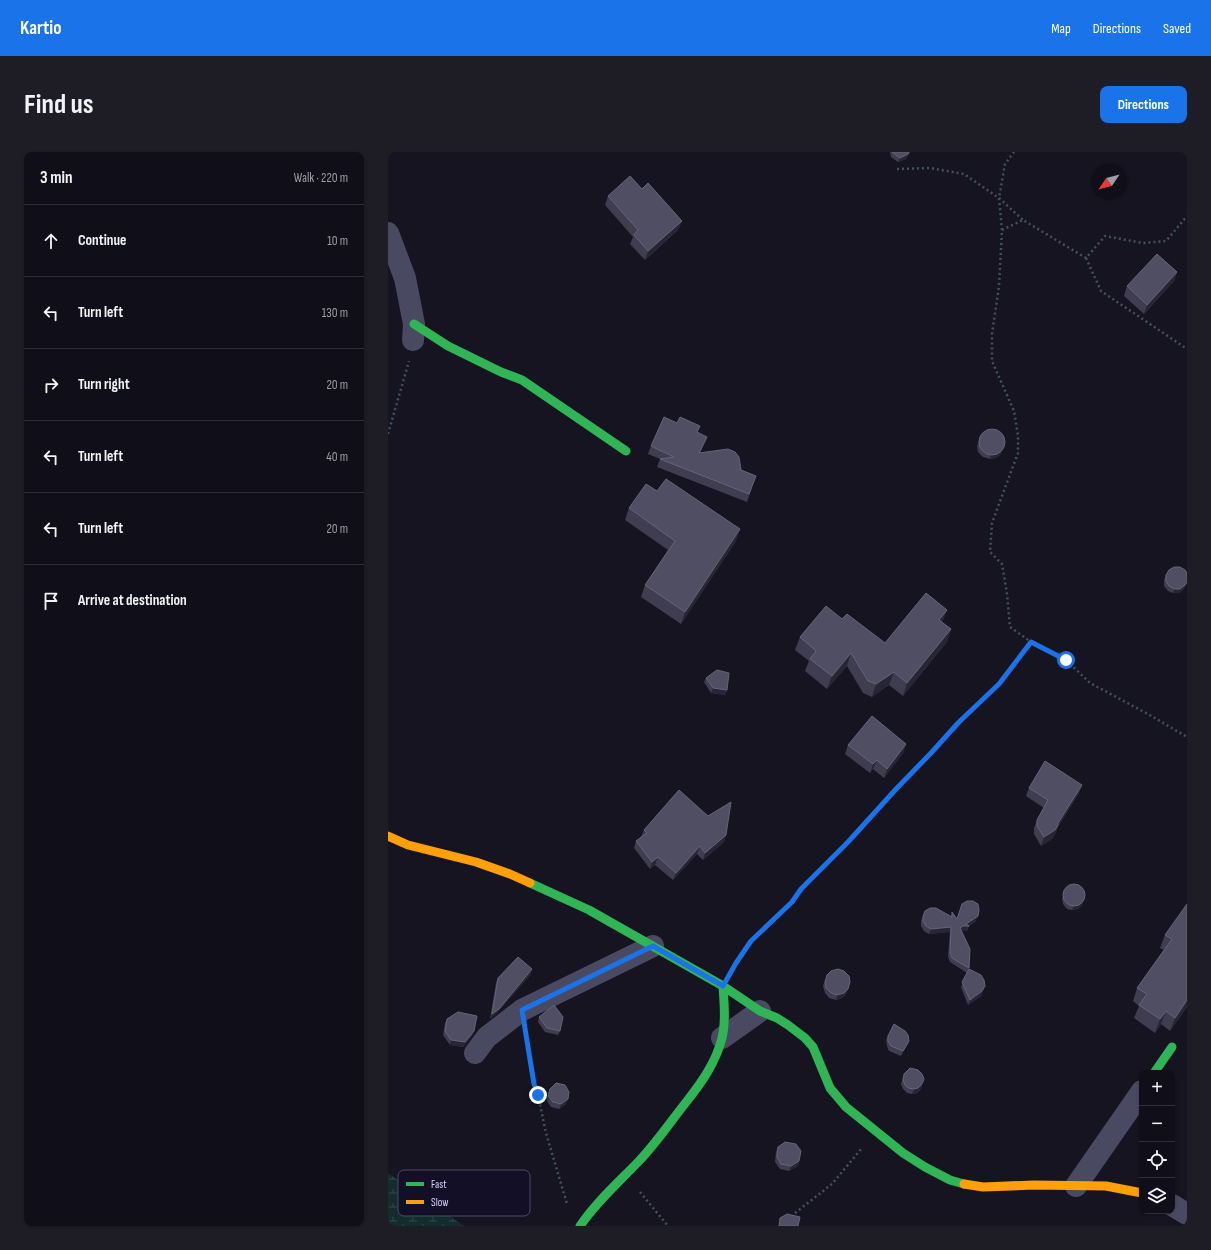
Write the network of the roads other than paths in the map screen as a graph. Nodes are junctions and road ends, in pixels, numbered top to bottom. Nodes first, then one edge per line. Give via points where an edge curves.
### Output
1 (388, 234) edge
2 (413, 332) joint
3 (626, 451) dead end
4 (388, 836) edge
5 (653, 946) junction
6 (723, 986) junction
7 (760, 1012) junction
8 (722, 1038) junction
9 (1172, 1047) dead end
10 (475, 1053) dead end
11 (1156, 1070) edge
12 (1139, 1095) edge
13 (1076, 1186) junction
14 (1139, 1192) edge
15 (1175, 1207) edge
16 (1187, 1214) edge
17 (580, 1226) edge

1 - 2 street via 405,278
2 - 3 street via 522,380
4 - 5 street via 408,845 476,862 510,874 582,907
5 - 6 street
5 - 10 street via 522,1010 488,1037
6 - 7 street
6 - 8 street
7 - 8 street
7 - 13 street via 788,1024 805,1038 813,1047 830,1088 839,1099 903,1153 925,1167 966,1185
8 - 17 street via 718,1051 699,1086 662,1134 600,1199
9 - 11 street
12 - 13 street
13 - 14 street via 1106,1186
15 - 16 street

